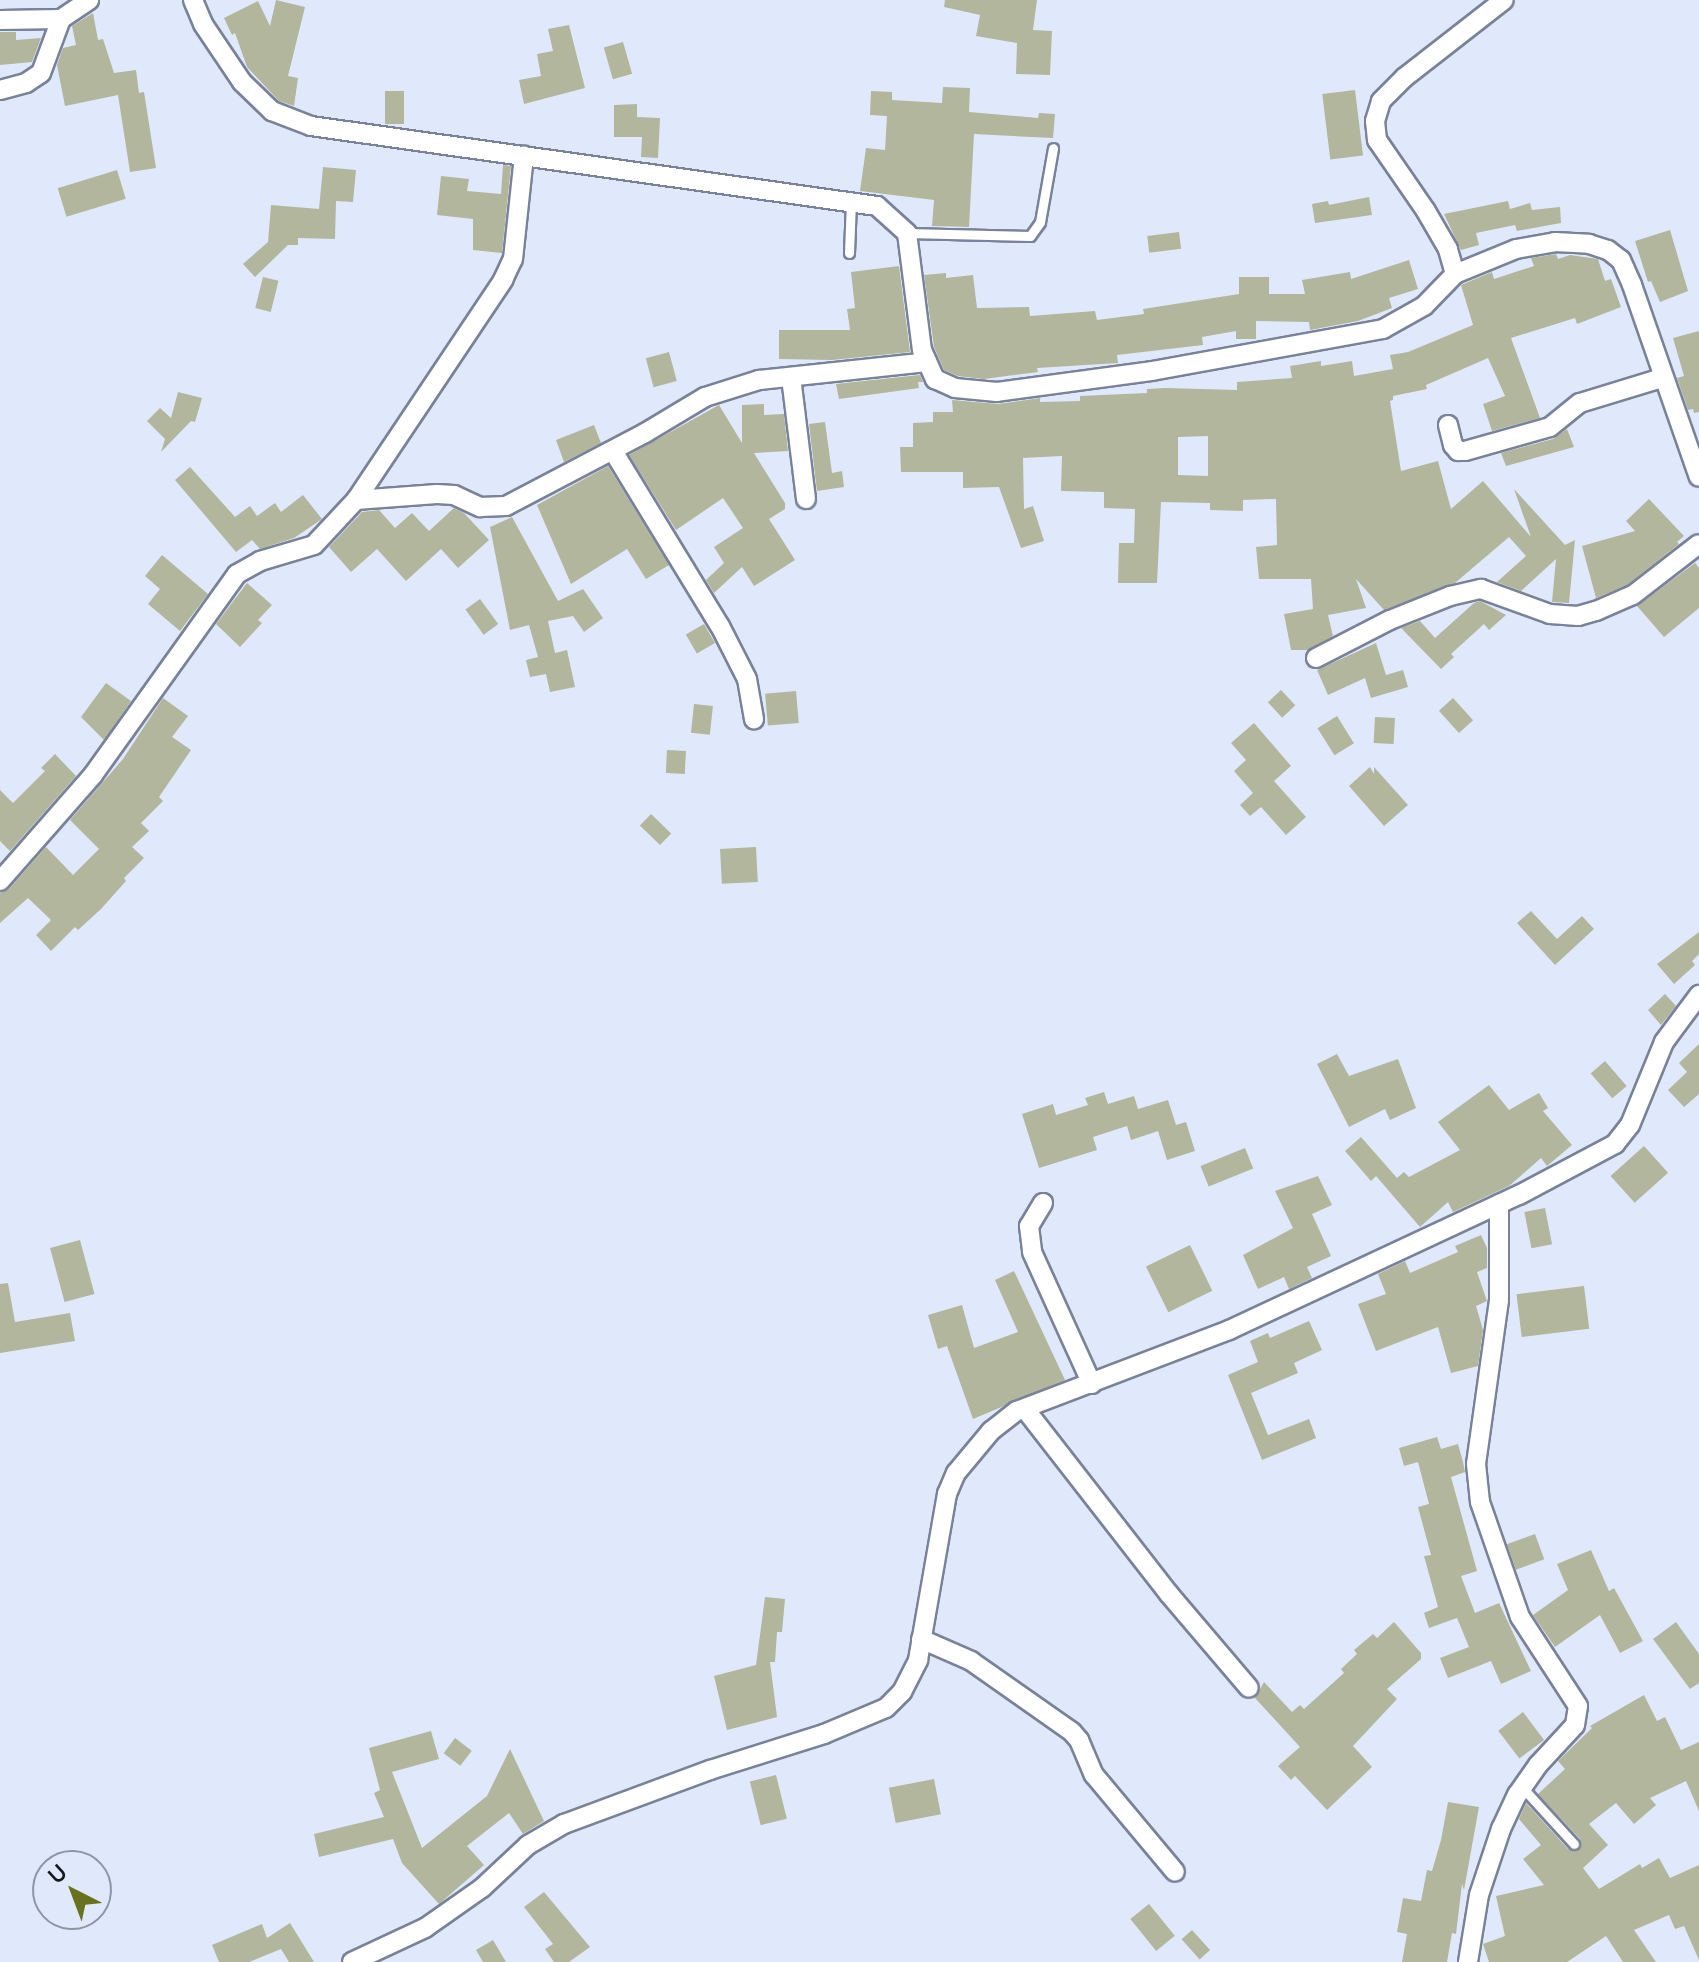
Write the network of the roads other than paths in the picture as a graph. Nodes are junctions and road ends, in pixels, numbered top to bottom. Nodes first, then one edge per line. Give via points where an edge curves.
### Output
1 (89, 0) edge
2 (193, 0) edge
3 (1504, 0) edge
4 (61, 19) junction
5 (0, 20) edge
6 (0, 90) edge
7 (1053, 148) dead end
8 (524, 156) junction
9 (851, 210) junction
10 (907, 233) junction
11 (849, 253) dead end
12 (1455, 274) junction
13 (927, 362) junction
14 (791, 377) junction
15 (1662, 378) junction
16 (1448, 425) dead end
17 (613, 451) junction
18 (1699, 477) edge
19 (806, 499) dead end
20 (356, 500) junction
21 (1699, 544) edge
22 (1316, 658) dead end
23 (754, 719) dead end
24 (0, 881) edge
25 (1699, 995) edge
26 (1043, 1203) dead end
27 (1499, 1204) junction
28 (1092, 1384) junction
29 (1025, 1409) junction
30 (921, 1639) junction
31 (1249, 1688) dead end
32 (1522, 1787) junction
33 (1574, 1844) dead end
34 (1175, 1872) dead end
35 (352, 1962) edge
36 (1468, 1962) edge

1 - 4 street
2 - 8 street via 221,53 272,111 311,126
3 - 12 street via 1405,77 1381,101 1375,121 1377,140 1434,224
4 - 5 street
4 - 6 street via 41,73
7 - 10 lane via 1040,222 1030,236
8 - 9 street
8 - 20 street via 513,259 503,280
9 - 10 street via 877,206
9 - 11 lane
10 - 13 street
12 - 13 street via 1424,306 1383,329 1196,364 997,392 944,385
12 - 15 street via 1516,249 1555,242 1608,250 1621,260 1632,285
13 - 14 street
14 - 17 street via 759,380 705,397
14 - 19 street
15 - 16 street via 1580,403 1550,427 1465,451 1453,445
15 - 18 street
17 - 20 street via 491,509 454,495
17 - 23 street via 720,626 747,679
20 - 24 street via 314,545 260,561 237,574 93,775
21 - 22 street via 1633,595 1596,611 1550,614 1481,589 1390,620
25 - 27 street via 1664,1042 1623,1136
26 - 28 street via 1029,1226 1032,1252
27 - 28 street via 1229,1330
27 - 32 street via 1499,1300 1476,1464 1480,1502 1520,1617 1578,1706 1575,1725
28 - 29 street
29 - 30 street via 991,1431 956,1473 947,1494
29 - 31 street
30 - 34 street via 971,1661 1072,1732 1094,1775
30 - 35 street via 918,1660 902,1692 886,1708 564,1824 528,1845 482,1888 425,1928
32 - 33 lane
32 - 36 street via 1479,1895

